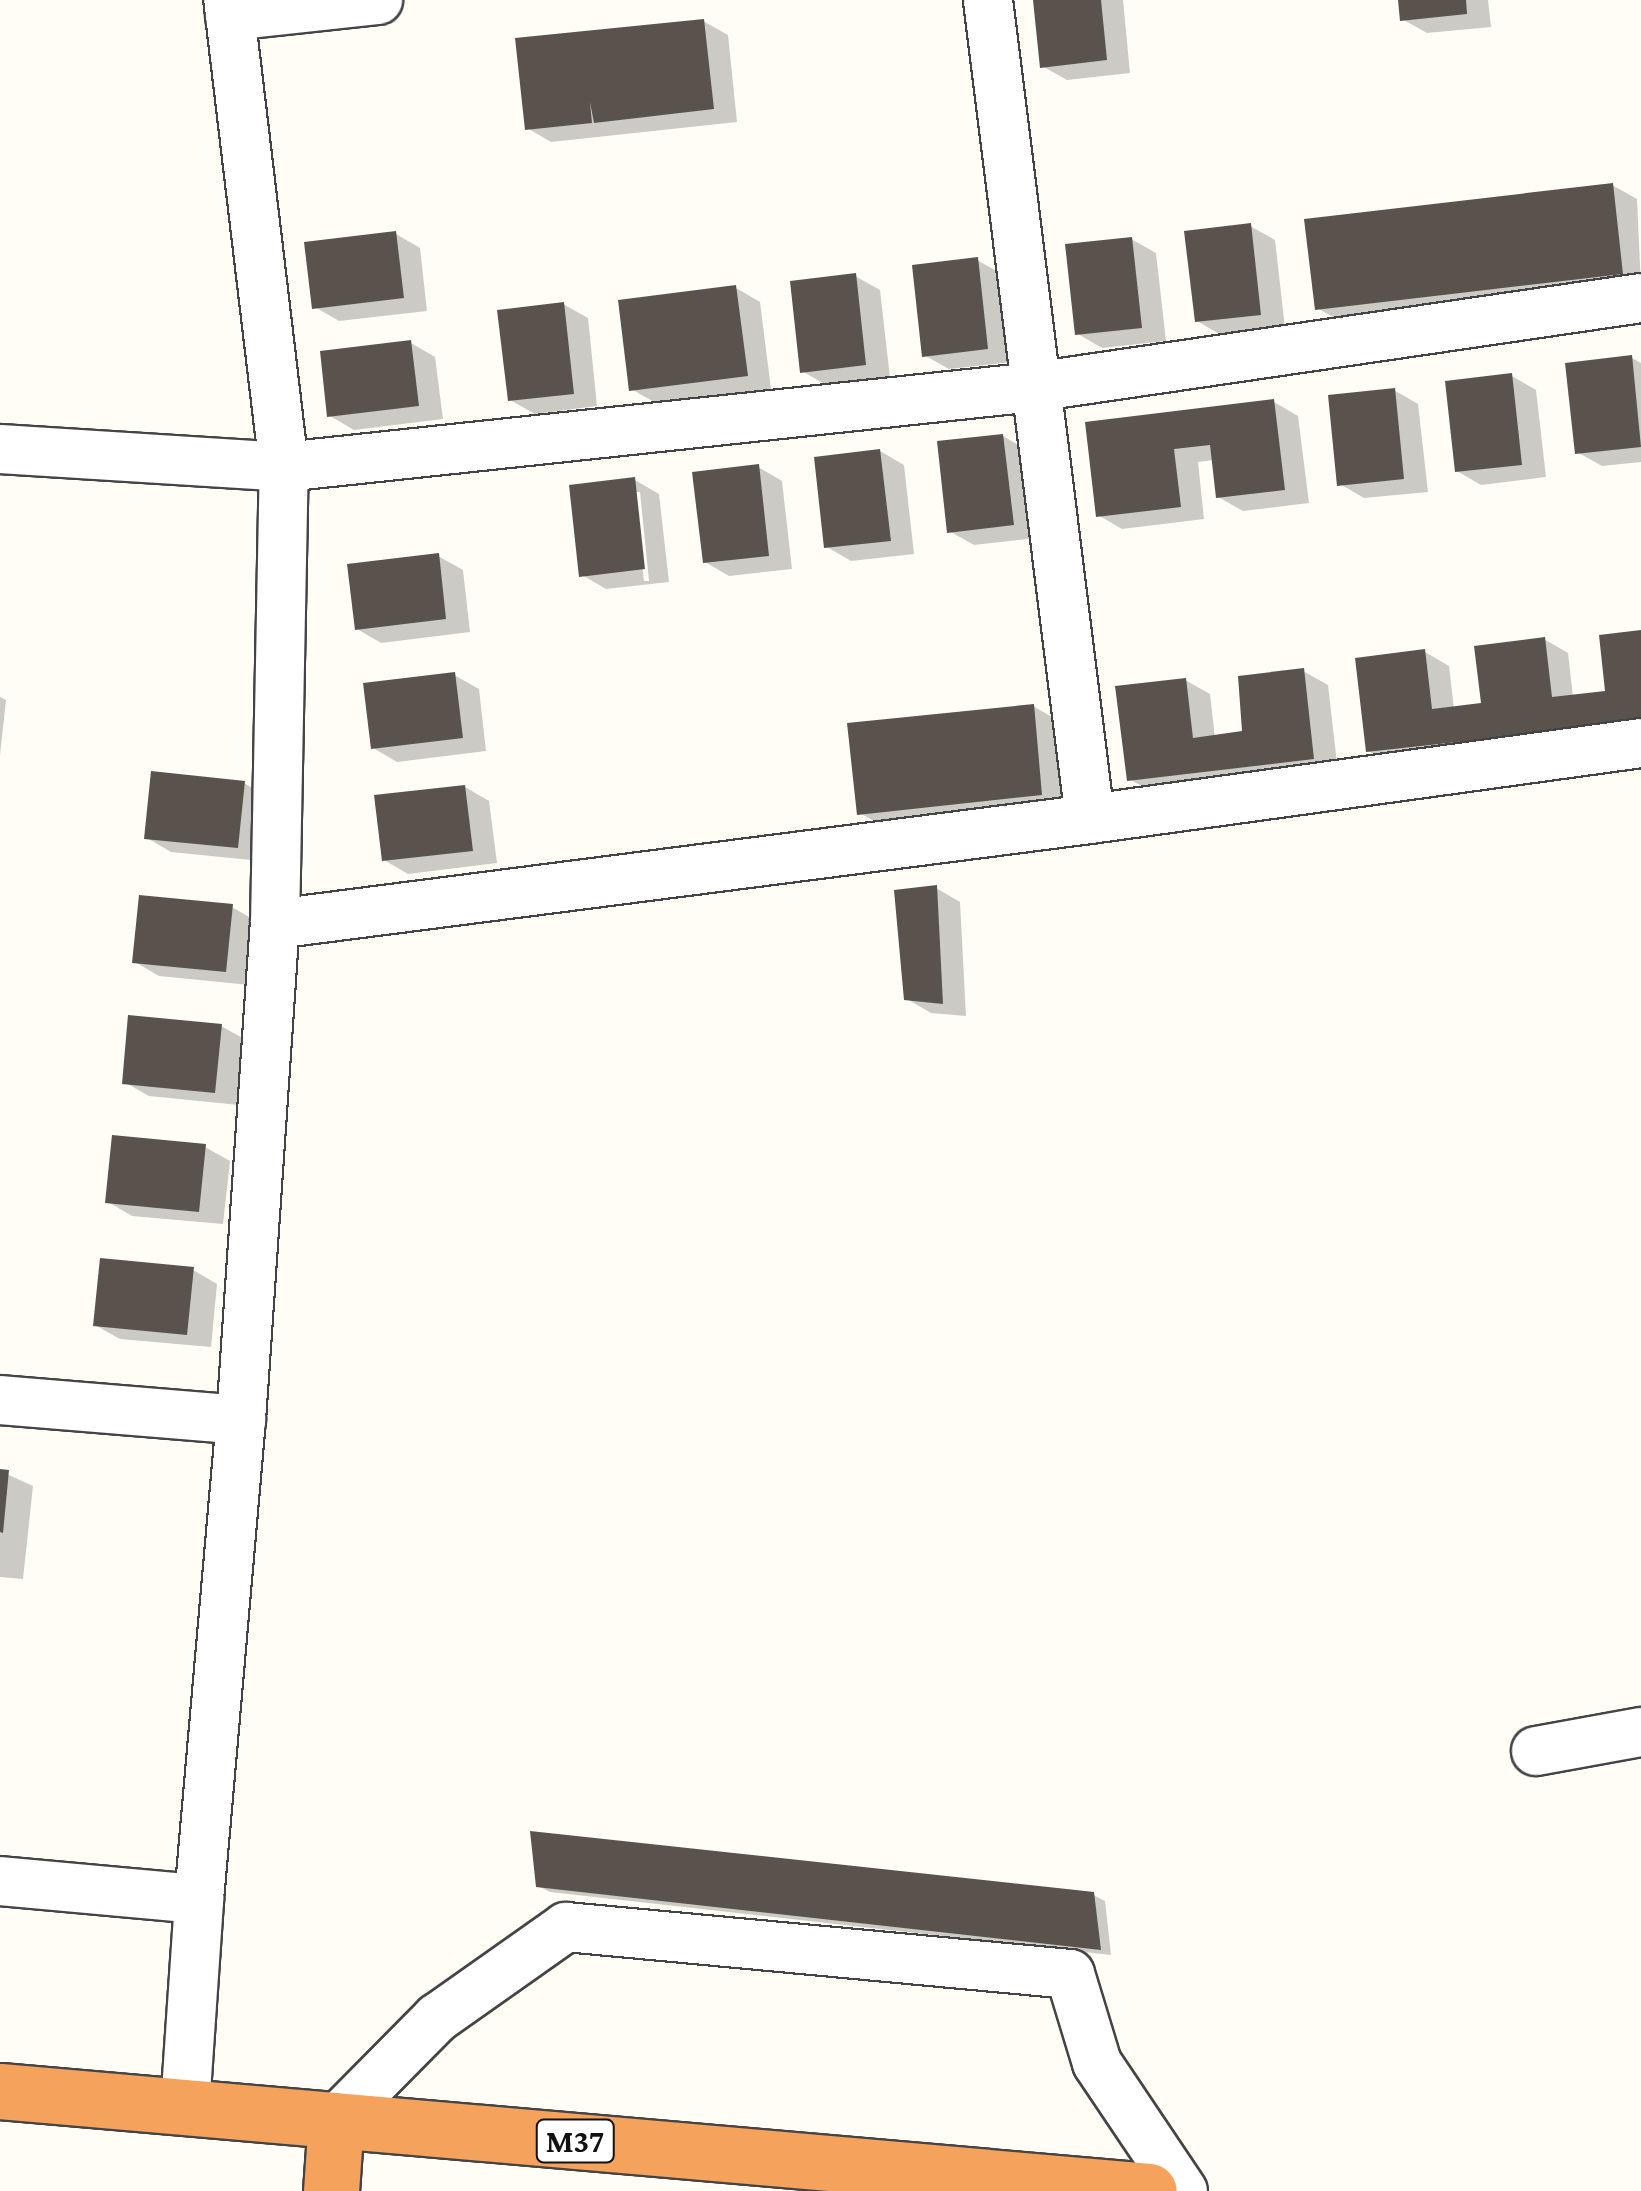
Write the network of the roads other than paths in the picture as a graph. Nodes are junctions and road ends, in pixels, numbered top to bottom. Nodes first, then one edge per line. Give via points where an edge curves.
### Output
1 (378, 0) edge
2 (988, 0) edge
3 (229, 8) edge
4 (1641, 298) edge
5 (1034, 387) junction
6 (0, 449) edge
7 (284, 467) junction
8 (1641, 743) edge
9 (1090, 820) junction
10 (276, 924) junction
11 (0, 1400) edge
12 (241, 1420) junction
13 (1641, 1732) edge
14 (1536, 1751) dead end
15 (0, 1881) edge
16 (200, 1898) junction
17 (0, 2090) edge
18 (186, 2107) junction
19 (336, 2120) junction
20 (330, 2191) edge
21 (1149, 2191) edge
22 (1182, 2191) edge

1 - 3 street
2 - 5 street
3 - 7 street
4 - 5 street
5 - 7 street
5 - 9 street
6 - 7 street
7 - 10 street
8 - 9 street
9 - 10 street
10 - 12 street
11 - 12 street
12 - 16 street
13 - 14 street
15 - 16 street
16 - 18 street
17 - 18 highway, M37
18 - 19 highway, M37
19 - 20 highway
19 - 21 highway, M37
19 - 22 street via 436,2018 566,1927 1070,1974 1096,2063

